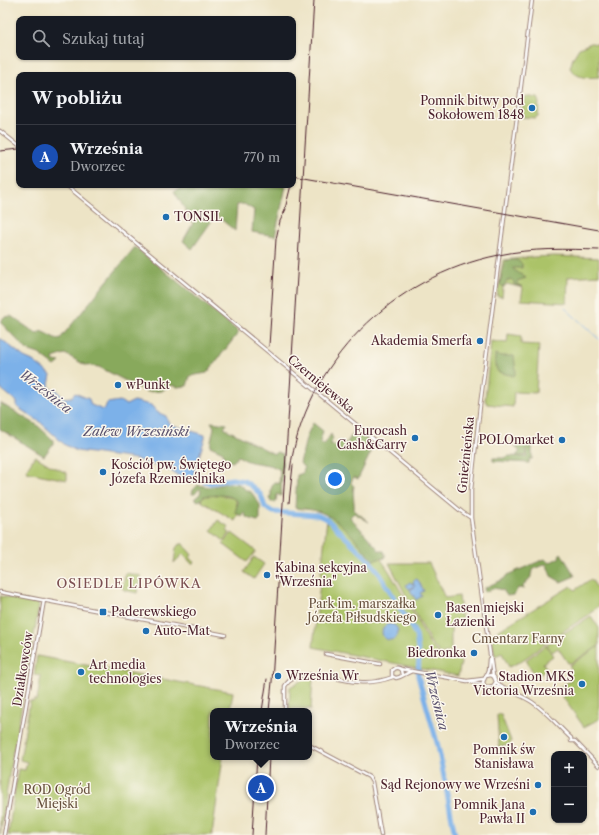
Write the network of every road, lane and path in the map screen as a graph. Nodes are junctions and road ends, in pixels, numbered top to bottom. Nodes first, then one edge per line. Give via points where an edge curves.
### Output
1 (532, 0) edge
2 (0, 131) edge
3 (16, 144) edge
4 (70, 188) edge
5 (471, 518) junction
6 (0, 592) edge
7 (44, 600) junction
8 (225, 635) dead end
9 (326, 654) dead end
10 (490, 655) junction
11 (380, 664) dead end
12 (400, 669) junction
13 (414, 671) junction
14 (391, 673) junction
15 (402, 675) junction
16 (493, 676) junction
17 (393, 677) junction
18 (485, 677) junction
19 (382, 680) junction
20 (468, 681) junction
21 (496, 682) junction
22 (483, 684) junction
23 (494, 686) junction
24 (509, 691) junction
25 (285, 708) edge
26 (312, 747) edge
27 (599, 766) edge
28 (4, 835) edge
29 (381, 835) edge

1 - 5 street, Gnieźnieńska via 472,471
2 - 3 street
4 - 5 street, Czerniejewska
5 - 10 street, Gnieźnieńska
6 - 7 street
7 - 8 street
7 - 28 street, Działkowców
9 - 11 street
10 - 16 street, Gnieźnieńska
10 - 18 street, Gnieźnieńska
12 - 13 street
12 - 14 street via 395,668
12 - 15 street
13 - 15 street
13 - 20 street
14 - 17 street
14 - 19 street
15 - 17 street via 398,678
16 - 18 street
16 - 21 street
17 - 19 street
18 - 20 street
18 - 22 street
19 - 25 street via 361,683 308,674 294,679 286,686
20 - 22 street
21 - 23 street
21 - 24 street
22 - 23 street via 487,688
23 - 24 street
24 - 27 street via 541,708
26 - 29 street via 369,777

